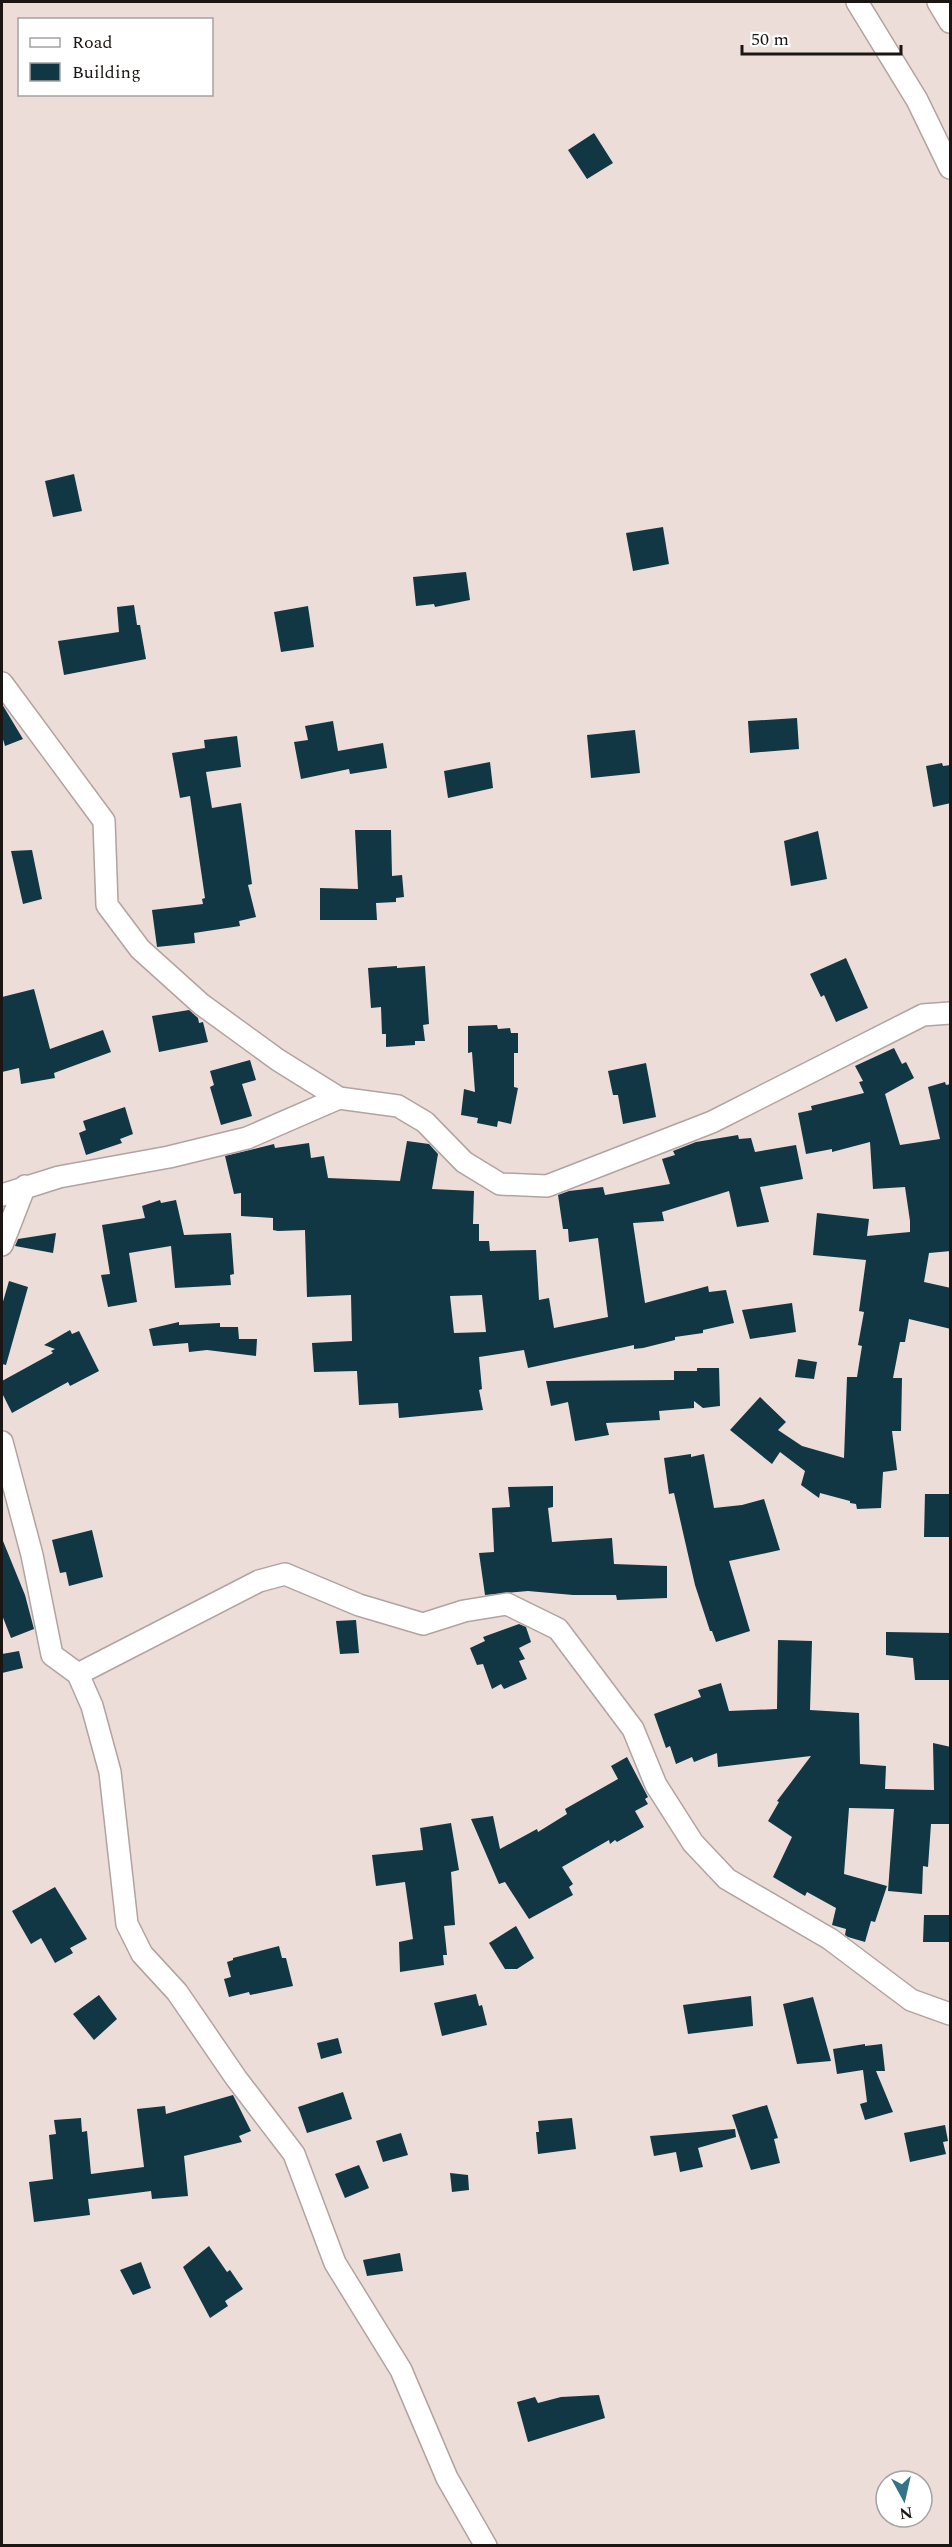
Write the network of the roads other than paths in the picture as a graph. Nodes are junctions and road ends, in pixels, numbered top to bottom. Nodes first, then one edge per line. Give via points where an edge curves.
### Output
1 (857, 2) edge
2 (938, 2) edge
3 (951, 22) edge
4 (951, 168) edge
5 (2, 683) edge
6 (951, 1013) edge
7 (339, 1098) junction
8 (25, 1186) junction
9 (2, 1195) edge
10 (2, 1245) edge
11 (2, 1442) edge
12 (78, 1674) junction
13 (951, 2014) edge
14 (486, 2546) edge

1 - 4 street via 917,100
2 - 3 street
5 - 7 street via 104,821 107,905 140,949 201,1004
6 - 7 street via 923,1016 712,1122 547,1186 500,1184 464,1162 425,1122 398,1106
7 - 8 street via 247,1138 169,1158
8 - 9 street
8 - 10 street
11 - 12 street via 32,1555 52,1655
12 - 13 street via 258,1581 285,1574 359,1605 423,1624 464,1611 507,1604 528,1612 558,1629 633,1729 656,1785 693,1843 727,1879 830,1939 911,2000
12 - 14 street via 92,1706 110,1772 127,1924 142,1954 177,1992 294,2154 334,2263 401,2370 447,2478

